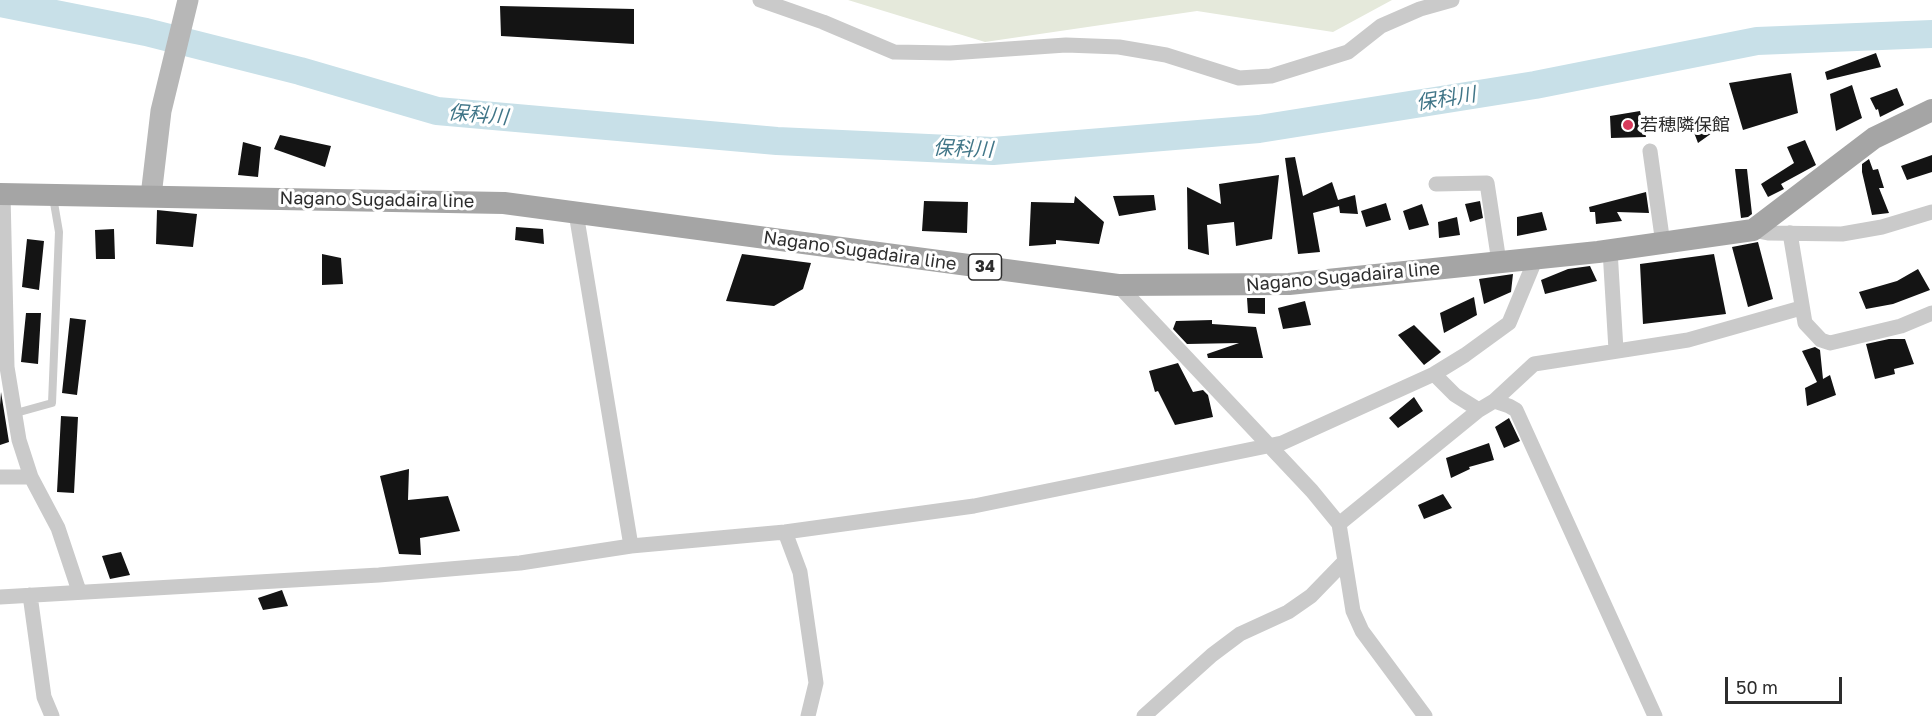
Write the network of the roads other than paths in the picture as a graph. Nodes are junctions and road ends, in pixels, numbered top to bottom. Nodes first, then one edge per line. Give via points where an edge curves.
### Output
1 (760, 0) edge
2 (1452, 0) edge
3 (188, 1) edge
4 (1932, 110) edge
5 (1650, 151) dead end
6 (1436, 184) dead end
7 (2, 194) edge
8 (52, 195) junction
9 (151, 196) junction
10 (1932, 212) edge
11 (576, 213) junction
12 (1753, 230) junction
13 (1790, 234) junction
14 (1663, 244) junction
15 (1610, 250) junction
16 (3, 258) edge
17 (1536, 258) junction
18 (1500, 262) junction
19 (1118, 285) junction
20 (1801, 308) junction
21 (1932, 313) edge
22 (1616, 350) junction
23 (3, 367) edge
24 (1434, 374) junction
25 (1494, 401) junction
26 (1479, 410) junction
27 (16, 414) junction
28 (1268, 446) junction
29 (0, 477) edge
30 (31, 477) junction
31 (1339, 525) junction
32 (785, 532) junction
33 (631, 546) junction
34 (1345, 561) junction
35 (79, 591) junction
36 (30, 595) junction
37 (0, 597) edge
38 (52, 716) edge
39 (808, 716) edge
40 (1144, 716) edge
41 (1425, 716) edge
42 (1655, 716) edge

1 - 2 street via 894,52 950,53 1066,45 1119,47 1166,55 1239,78 1271,76 1348,52 1381,26
3 - 9 main road via 161,111
4 - 12 main road, Nagano Sugadaira line / 34 via 1874,138
5 - 14 street
6 - 18 street via 1487,183
7 - 8 main road, Nagano Sugadaira line / 34
7 - 16 street
8 - 9 main road, Nagano Sugadaira line / 34
8 - 27 lane via 59,232 52,403
9 - 11 main road, Nagano Sugadaira line / 34 via 504,203
10 - 13 street via 1855,233
11 - 19 main road, Nagano Sugadaira line / 34
11 - 33 street
12 - 13 street
12 - 14 main road, Nagano Sugadaira line / 34
13 - 20 street
14 - 15 main road, Nagano Sugadaira line / 34
15 - 17 main road, Nagano Sugadaira line / 34
15 - 22 street
16 - 23 street
17 - 18 main road, Nagano Sugadaira line / 34
17 - 24 street via 1509,323
18 - 19 main road, Nagano Sugadaira line / 34 via 1289,284
19 - 28 street
20 - 21 street via 1812,334 1830,343 1901,326
20 - 22 street via 1688,340
22 - 25 street via 1534,364
23 - 27 street
24 - 26 street via 1455,395
24 - 28 street
25 - 26 street
25 - 42 street via 1516,410
26 - 31 street
27 - 30 street via 18,440
28 - 31 street
28 - 32 street via 974,506
29 - 30 street
30 - 35 street via 58,528
31 - 34 street
32 - 33 street
32 - 39 street via 800,572 816,683
33 - 35 street via 520,563 379,575
34 - 40 street via 1311,596 1288,612 1240,634
34 - 41 street via 1353,611 1362,631
35 - 36 street
36 - 37 street
36 - 38 street via 44,697

